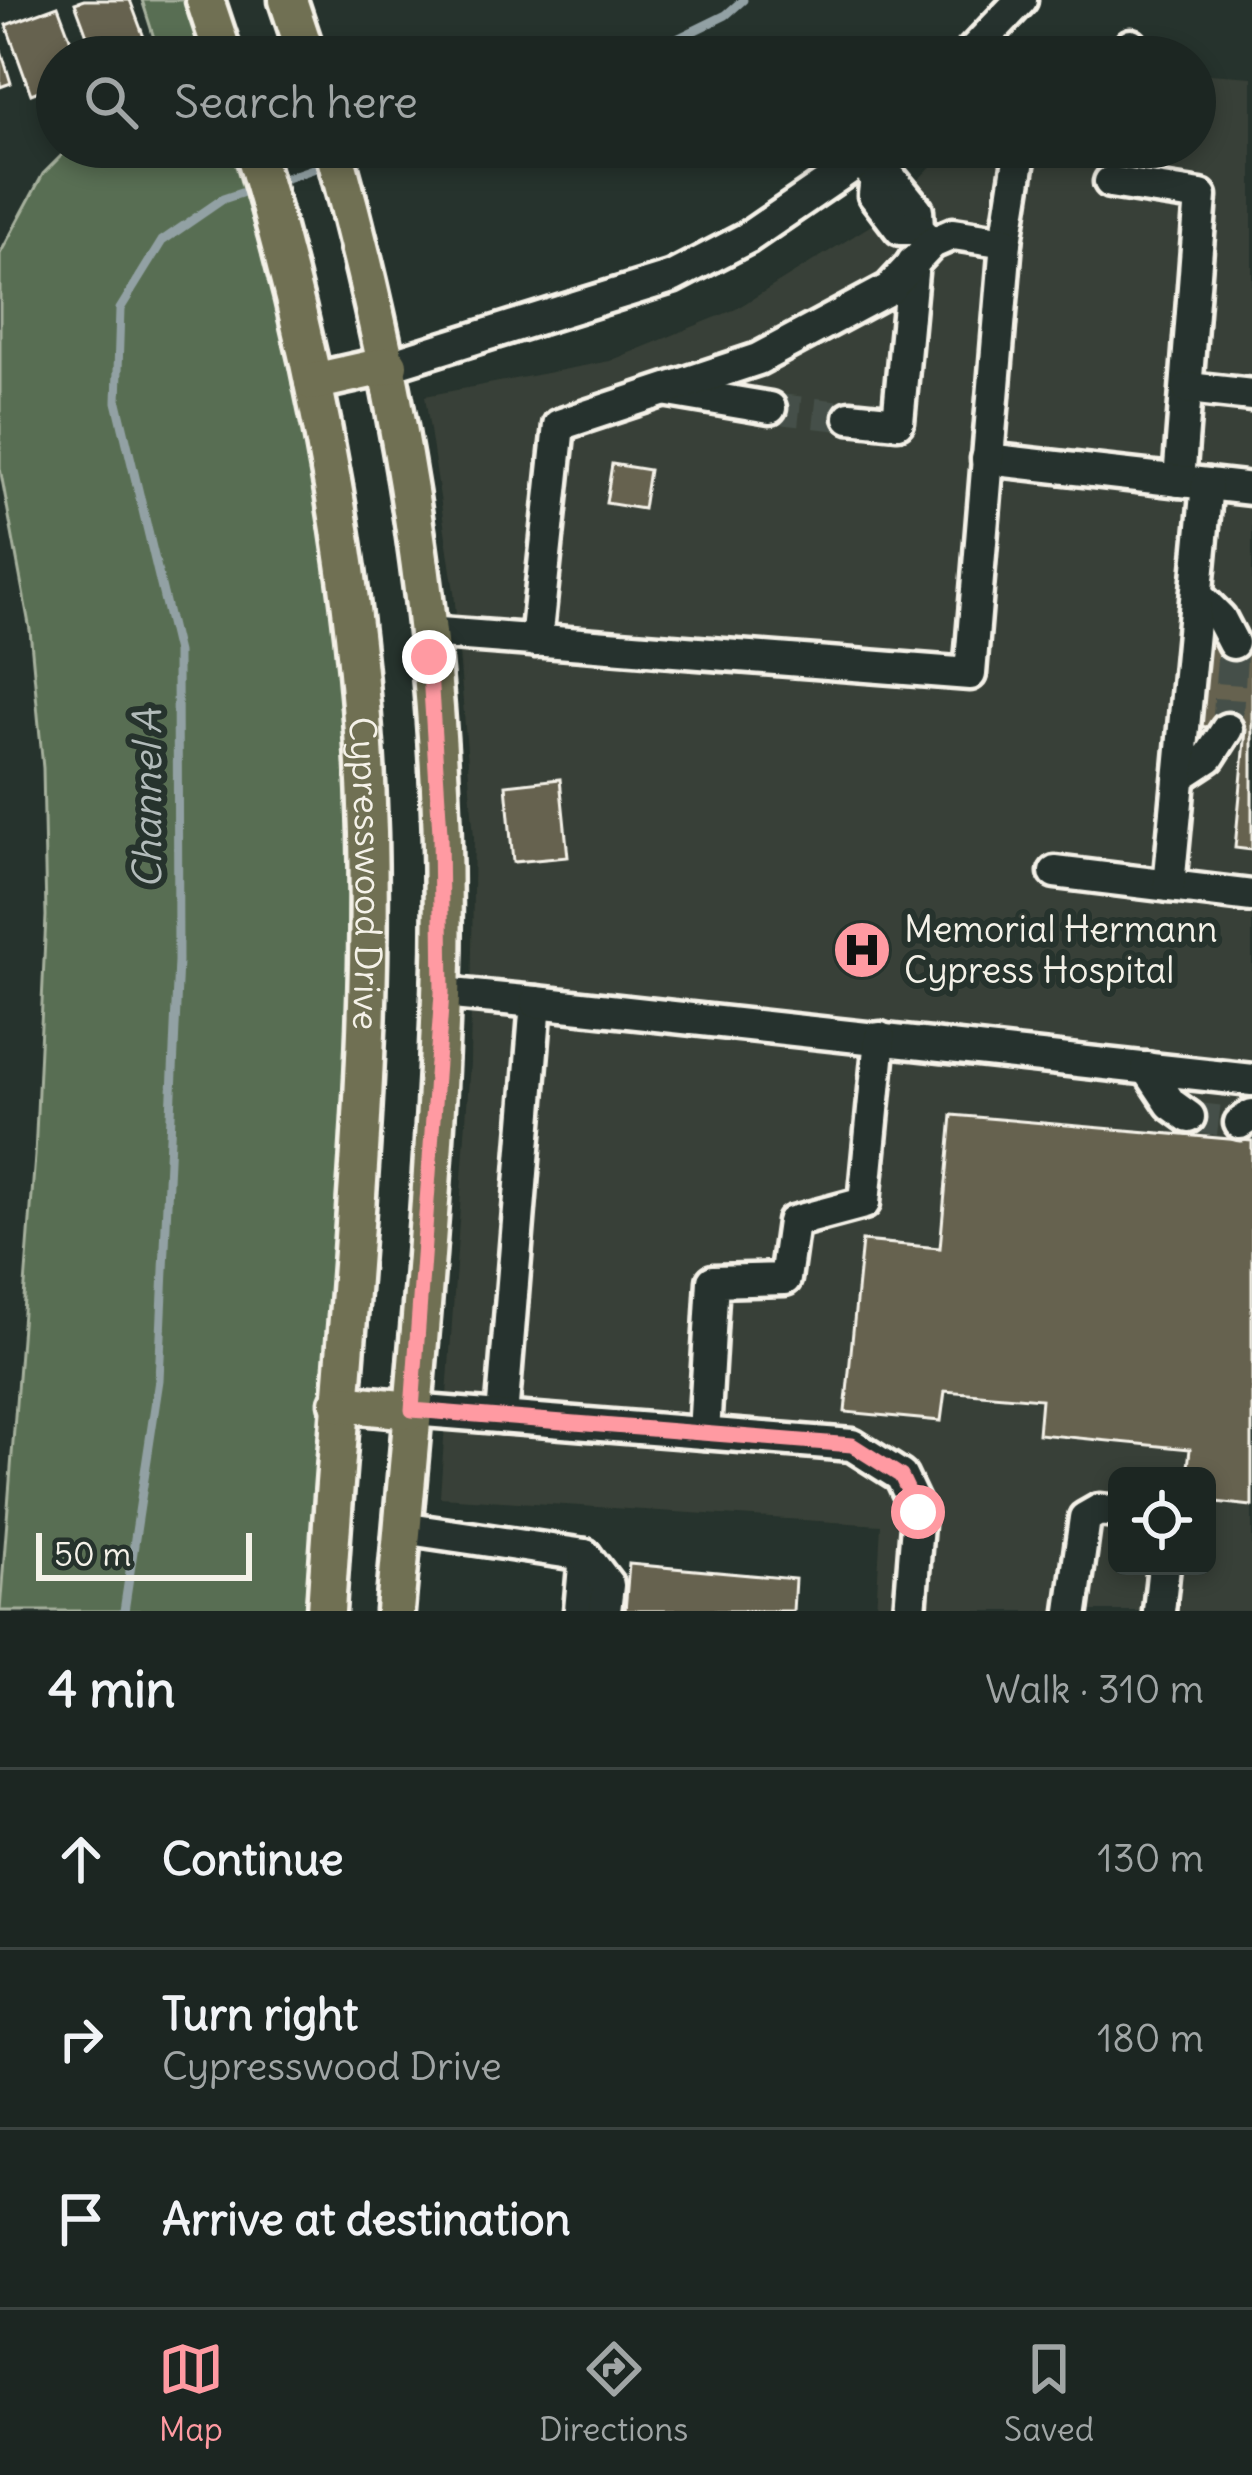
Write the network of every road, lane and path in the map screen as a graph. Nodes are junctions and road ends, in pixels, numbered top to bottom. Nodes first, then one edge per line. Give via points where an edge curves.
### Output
1 (205, 0) edge
2 (289, 0) edge
3 (1021, 0) edge
4 (217, 36) edge
5 (300, 36) edge
6 (987, 36) edge
7 (259, 168) edge
8 (338, 168) edge
9 (862, 168) edge
10 (879, 168) edge
11 (1018, 168) edge
12 (1110, 182) dead end
13 (1006, 242) junction
14 (921, 245) junction
15 (389, 365) junction
16 (313, 382) junction
17 (1188, 388) junction
18 (666, 391) junction
19 (1252, 395) edge
20 (770, 408) tunnel mouth
21 (850, 416) tunnel mouth
22 (987, 459) junction
23 (1193, 482) junction
24 (1252, 489) edge
25 (1197, 595) junction
26 (427, 632) junction
27 (536, 640) junction
28 (1233, 643) tunnel mouth
29 (1227, 729) tunnel mouth
30 (1180, 776) junction
31 (1055, 872) dead end
32 (1169, 886) junction
33 (1252, 896) edge
34 (442, 993) junction
35 (536, 1002) junction
36 (880, 1038) junction
37 (1147, 1068) junction
38 (1252, 1080) edge
39 (1189, 1117) tunnel mouth
40 (339, 1402) junction
41 (412, 1410) junction
42 (502, 1417) junction
43 (704, 1433) junction
44 (1108, 1511) edge
45 (402, 1528) junction
46 (585, 1555) junction
47 (1163, 1575) edge
48 (326, 1611) edge
49 (395, 1611) edge
50 (580, 1611) edge
51 (605, 1611) edge
52 (910, 1611) edge
53 (1072, 1611) edge
54 (1159, 1611) edge

1 - 4 main road
2 - 5 main road
3 - 6 street
7 - 16 main road, Cypresswood Drive
8 - 15 main road, Cypresswood Drive
9 - 15 street via 672,277
10 - 14 street via 917,210
11 - 13 street
12 - 17 street via 1201,196
13 - 14 street via 952,234
13 - 22 street
14 - 18 street via 890,289 758,359
14 - 21 street via 898,422
15 - 16 main road
15 - 26 main road, Cypresswood Drive
16 - 40 main road, Cypresswood Drive via 356,667 368,832 359,1139
17 - 19 street
17 - 23 street
18 - 20 street
18 - 27 street via 559,425
22 - 23 street
22 - 27 street via 970,674
23 - 24 street
23 - 25 street
25 - 28 street
25 - 30 street
26 - 27 street
26 - 34 main road, Cypresswood Drive
29 - 30 street via 1209,757
30 - 32 street
31 - 32 street
32 - 33 street
34 - 35 street
34 - 41 main road, Cypresswood Drive
35 - 36 street
35 - 42 street
36 - 37 street
36 - 43 street via 864,1204 794,1222 785,1279 713,1281
37 - 38 street
37 - 39 street
40 - 41 main road
40 - 48 main road, Cypresswood Drive
41 - 42 street
41 - 45 main road, Cypresswood Drive
42 - 43 street
43 - 52 street via 852,1445 901,1476 918,1512
44 - 53 street via 1085,1518
45 - 46 street
45 - 49 main road, Cypresswood Drive
46 - 50 street
46 - 51 street via 608,1585
47 - 54 street

